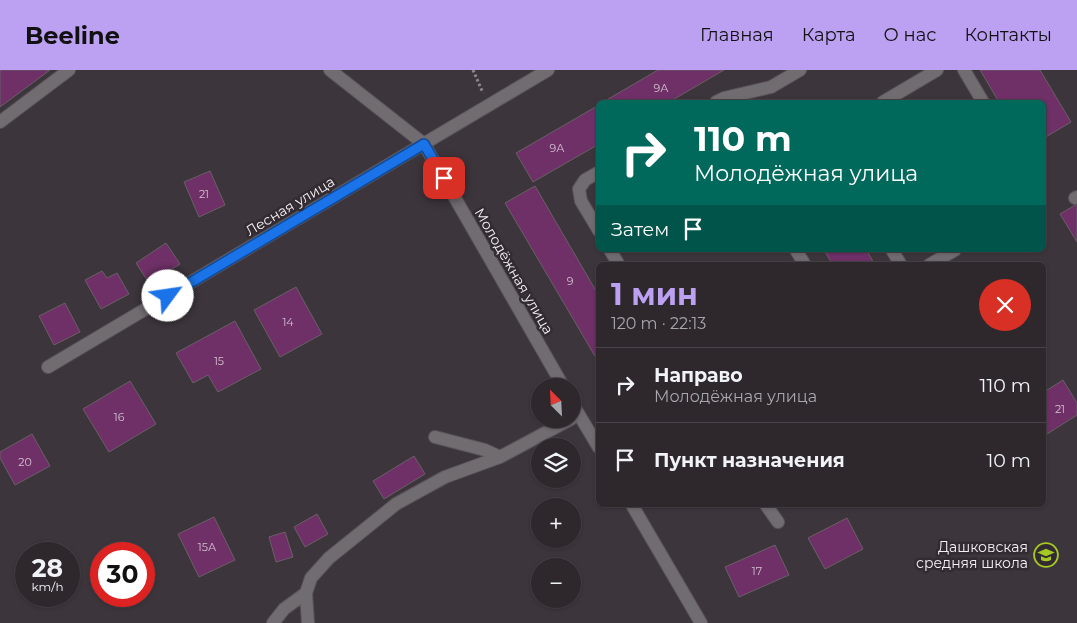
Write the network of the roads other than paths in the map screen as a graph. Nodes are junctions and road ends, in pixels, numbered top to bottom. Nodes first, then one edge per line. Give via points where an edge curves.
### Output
1 (69, 70) edge
2 (330, 70) edge
3 (548, 70) edge
4 (800, 70) edge
5 (937, 70) edge
6 (964, 70) edge
7 (720, 100) edge
8 (886, 100) edge
9 (982, 100) edge
10 (0, 122) edge
11 (424, 144) junction
12 (596, 174) edge
13 (596, 226) edge
14 (952, 252) edge
15 (934, 262) edge
16 (48, 367) dead end
17 (558, 378) edge
18 (581, 422) edge
19 (550, 428) edge
20 (435, 437) dead end
21 (596, 441) edge
22 (500, 457) junction
23 (633, 507) edge
24 (767, 507) edge
25 (778, 522) dead end
26 (306, 593) junction
27 (273, 623) edge
28 (308, 623) edge
29 (700, 623) edge

1 - 10 street
2 - 11 street
3 - 11 street, Лесная улица
4 - 7 street via 770,87
5 - 8 street
6 - 9 street
11 - 16 street, Лесная улица
11 - 17 street, Молодёжная улица
12 - 13 street via 585,180 579,189 581,201
14 - 15 street
18 - 21 street
19 - 22 street
20 - 22 street
22 - 26 street via 445,477 396,504 330,558 311,578
23 - 29 street
24 - 25 street
26 - 27 street via 284,609
26 - 28 street

